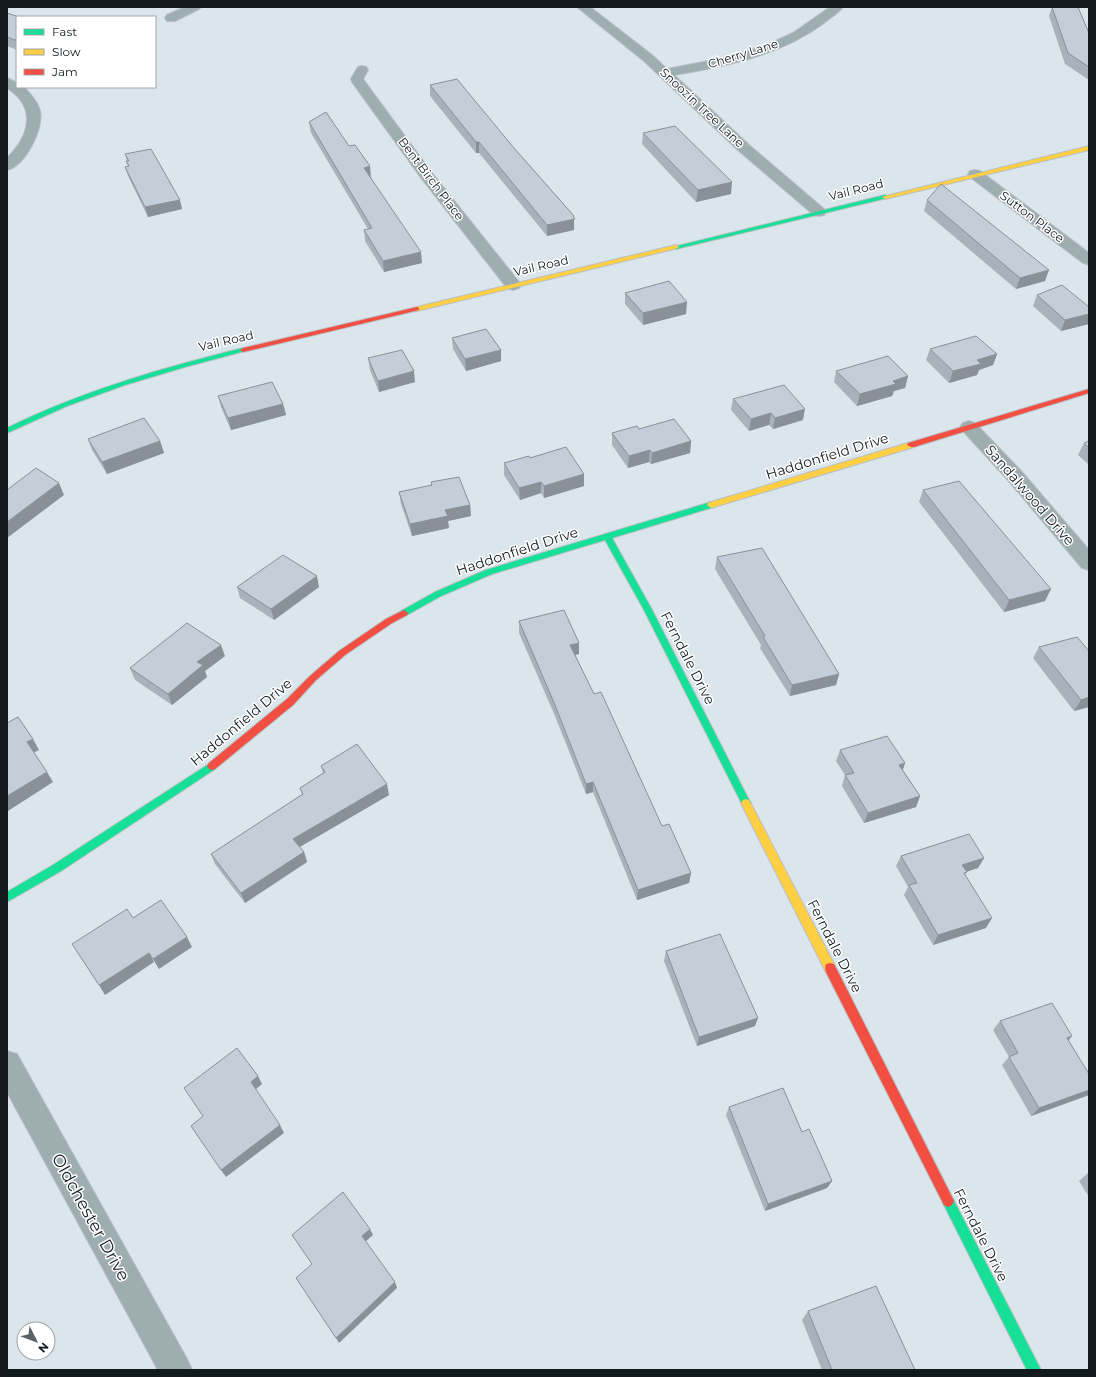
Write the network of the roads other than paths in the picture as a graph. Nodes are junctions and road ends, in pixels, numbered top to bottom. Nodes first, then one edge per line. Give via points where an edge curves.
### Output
1 (195, 7) edge
2 (583, 7) edge
3 (837, 7) edge
4 (171, 18) dead end
5 (362, 70) dead end
6 (664, 73) junction
7 (7, 82) edge
8 (16, 87) edge
9 (18, 88) edge
10 (1089, 148) edge
11 (7, 166) edge
12 (975, 174) junction
13 (819, 212) junction
14 (1089, 260) edge
15 (513, 285) junction
16 (1089, 391) edge
17 (969, 427) junction
18 (7, 431) edge
19 (608, 537) junction
20 (1089, 562) edge
21 (7, 897) edge
22 (7, 1064) edge
23 (176, 1370) edge
24 (1034, 1370) edge

1 - 4 street
2 - 6 street, Snoozin Tree Lane
3 - 6 street, Cherry Lane via 796,36 758,52
5 - 15 street, Bent Birch Place via 357,79 427,176
6 - 13 street, Snoozin Tree Lane via 744,148
7 - 8 street
9 - 11 street via 29,100 34,111 34,122 23,148
10 - 12 street, Vail Road
12 - 13 street, Vail Road
12 - 14 street, Sutton Place
13 - 15 street, Vail Road
15 - 18 street, Vail Road via 165,368 68,401
16 - 17 street, Haddonfield Drive
17 - 19 street, Haddonfield Drive
17 - 20 street, Sandalwood Drive
19 - 21 street, Haddonfield Drive via 489,572 438,594 389,621 342,653 290,702 206,772 57,868
19 - 24 street, Ferndale Drive via 651,616
22 - 23 street, Oldchester Drive

